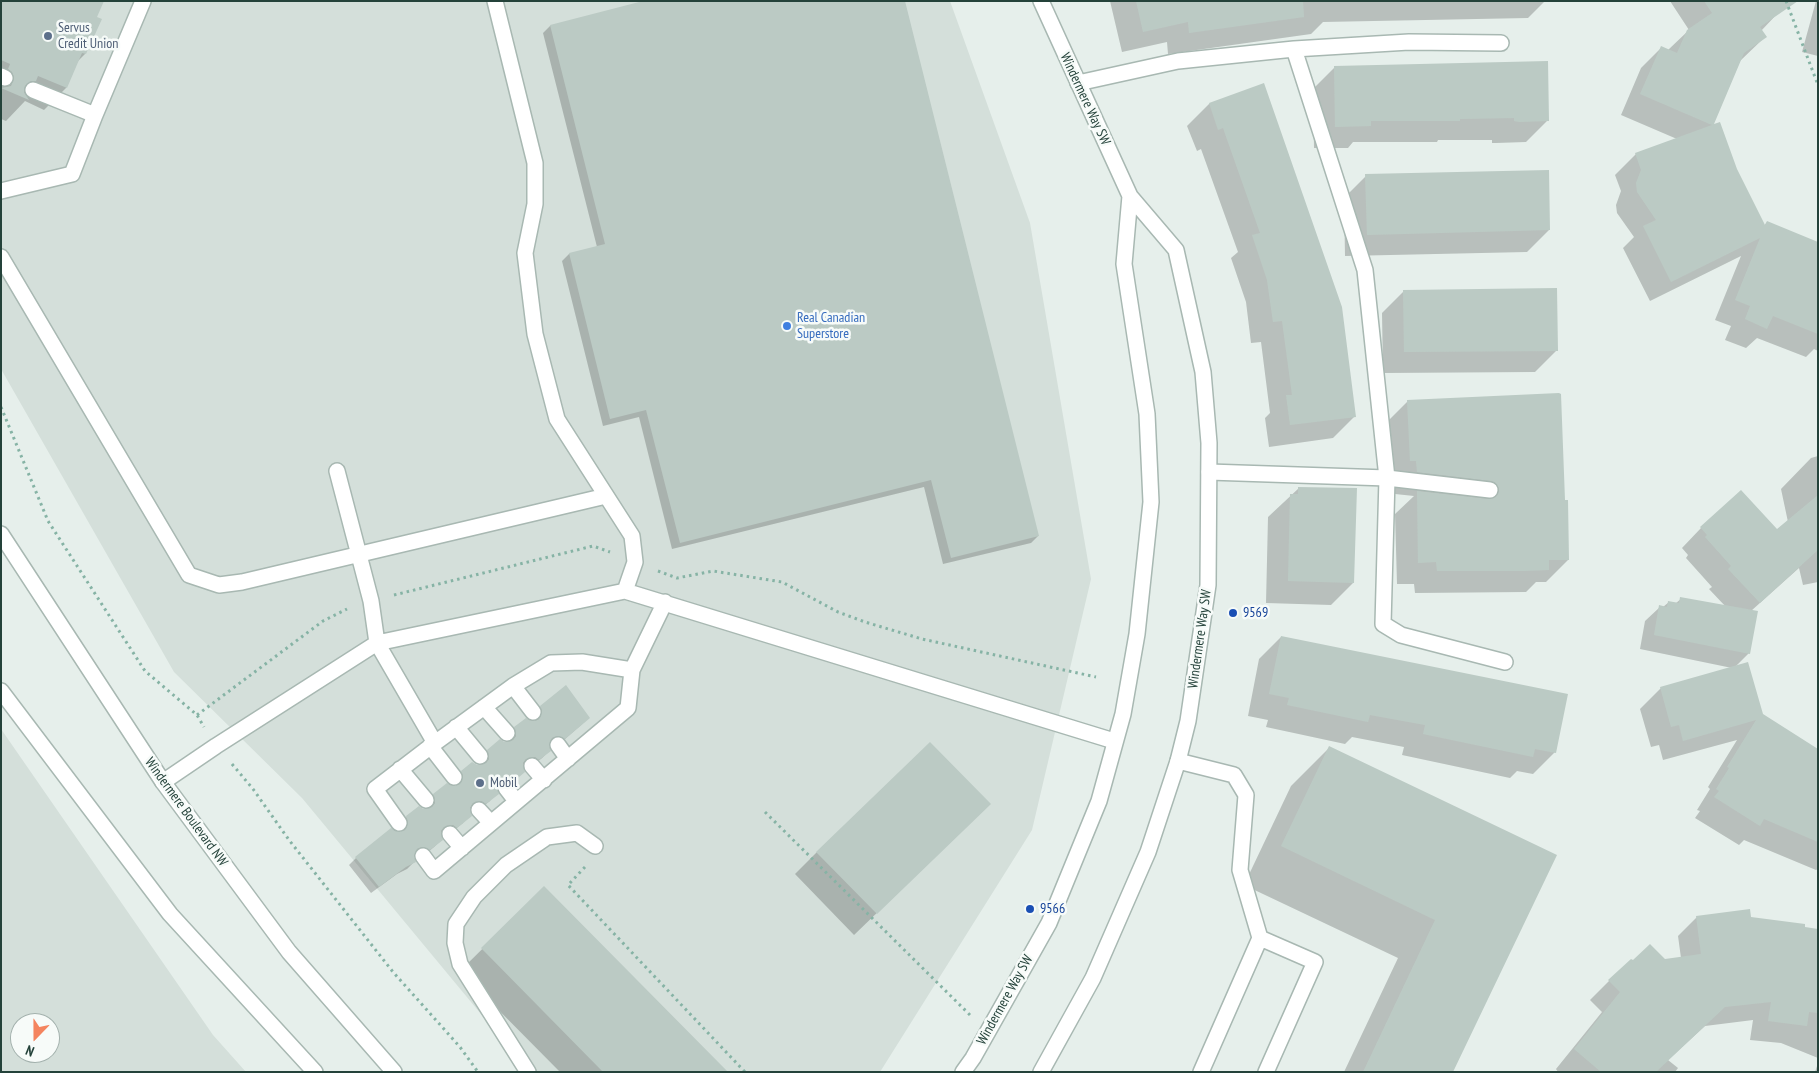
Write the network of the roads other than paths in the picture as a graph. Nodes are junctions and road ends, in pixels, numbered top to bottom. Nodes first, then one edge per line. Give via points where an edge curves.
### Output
1 (143, 1) edge
2 (495, 1) edge
3 (1041, 1) edge
4 (1501, 44) dead end
5 (1294, 49) junction
6 (1078, 83) junction
7 (33, 90) dead end
8 (95, 115) junction
9 (1, 191) edge
10 (1130, 196) junction
11 (1, 257) edge
12 (337, 471) dead end
13 (1209, 472) junction
14 (1387, 478) junction
15 (1490, 490) dead end
16 (606, 496) junction
17 (1, 534) edge
18 (358, 555) junction
19 (625, 591) junction
20 (665, 602) junction
21 (377, 643) junction
22 (1505, 662) dead end
23 (632, 670) junction
24 (513, 686) junction
25 (1, 691) edge
26 (484, 707) junction
27 (533, 712) dead end
28 (456, 727) junction
29 (507, 733) dead end
30 (1114, 740) junction
31 (432, 744) junction
32 (558, 745) dead end
33 (480, 756) dead end
34 (568, 759) junction
35 (1178, 761) junction
36 (532, 766) dead end
37 (400, 769) junction
38 (454, 777) dead end
39 (544, 780) junction
40 (163, 782) junction
41 (506, 788) dead end
42 (426, 800) dead end
43 (516, 801) junction
44 (479, 810) dead end
45 (398, 822) dead end
46 (491, 823) junction
47 (450, 834) dead end
48 (595, 846) dead end
49 (462, 848) junction
50 (423, 856) dead end
51 (1260, 938) junction
52 (315, 1072) edge
53 (394, 1072) edge
54 (528, 1072) edge
55 (963, 1072) edge
56 (1041, 1072) edge
57 (1201, 1072) edge
58 (1266, 1072) edge

1 - 8 street
2 - 16 street via 535,163 535,204 524,253 535,334 557,419
3 - 6 street, Windermere Way SW
4 - 5 street via 1409,42
5 - 6 street via 1178,61
5 - 14 street via 1365,270
6 - 10 street, Windermere Way SW
7 - 8 street
8 - 9 street via 72,174
10 - 13 street, Windermere Way SW via 1176,250 1203,372
10 - 30 street, Windermere Way SW via 1124,264 1147,414 1152,502 1138,634
11 - 18 street via 189,574 219,585
12 - 18 street
13 - 14 street
13 - 35 street, Windermere Way SW via 1208,585 1190,712
14 - 15 street
14 - 22 street via 1383,624 1401,635
16 - 18 street
16 - 19 street via 632,536 635,562
17 - 40 street, Windermere Boulevard NW
18 - 21 street
19 - 20 street
19 - 21 street
20 - 23 street
20 - 30 street
21 - 31 street
21 - 40 street
23 - 24 street via 582,662 551,663
23 - 34 street via 628,708
24 - 26 street
24 - 27 street
25 - 52 street via 170,914
26 - 28 street
26 - 29 street
28 - 31 street
28 - 33 street
30 - 55 street, Windermere Way SW via 1099,801 1049,923
31 - 37 street
31 - 38 street
32 - 34 street
34 - 39 street
35 - 51 street via 1234,775 1246,795 1240,870
35 - 56 street, Windermere Way SW via 1148,852 1093,978
36 - 39 street
37 - 42 street
37 - 45 street via 375,789
39 - 43 street
40 - 53 street, Windermere Boulevard NW via 289,952
41 - 43 street
43 - 46 street
44 - 46 street
46 - 49 street
47 - 49 street
48 - 54 street via 577,833 547,837 506,866 474,897 456,924 455,943 460,964
49 - 50 street via 434,871
51 - 57 street
51 - 58 street via 1315,962

